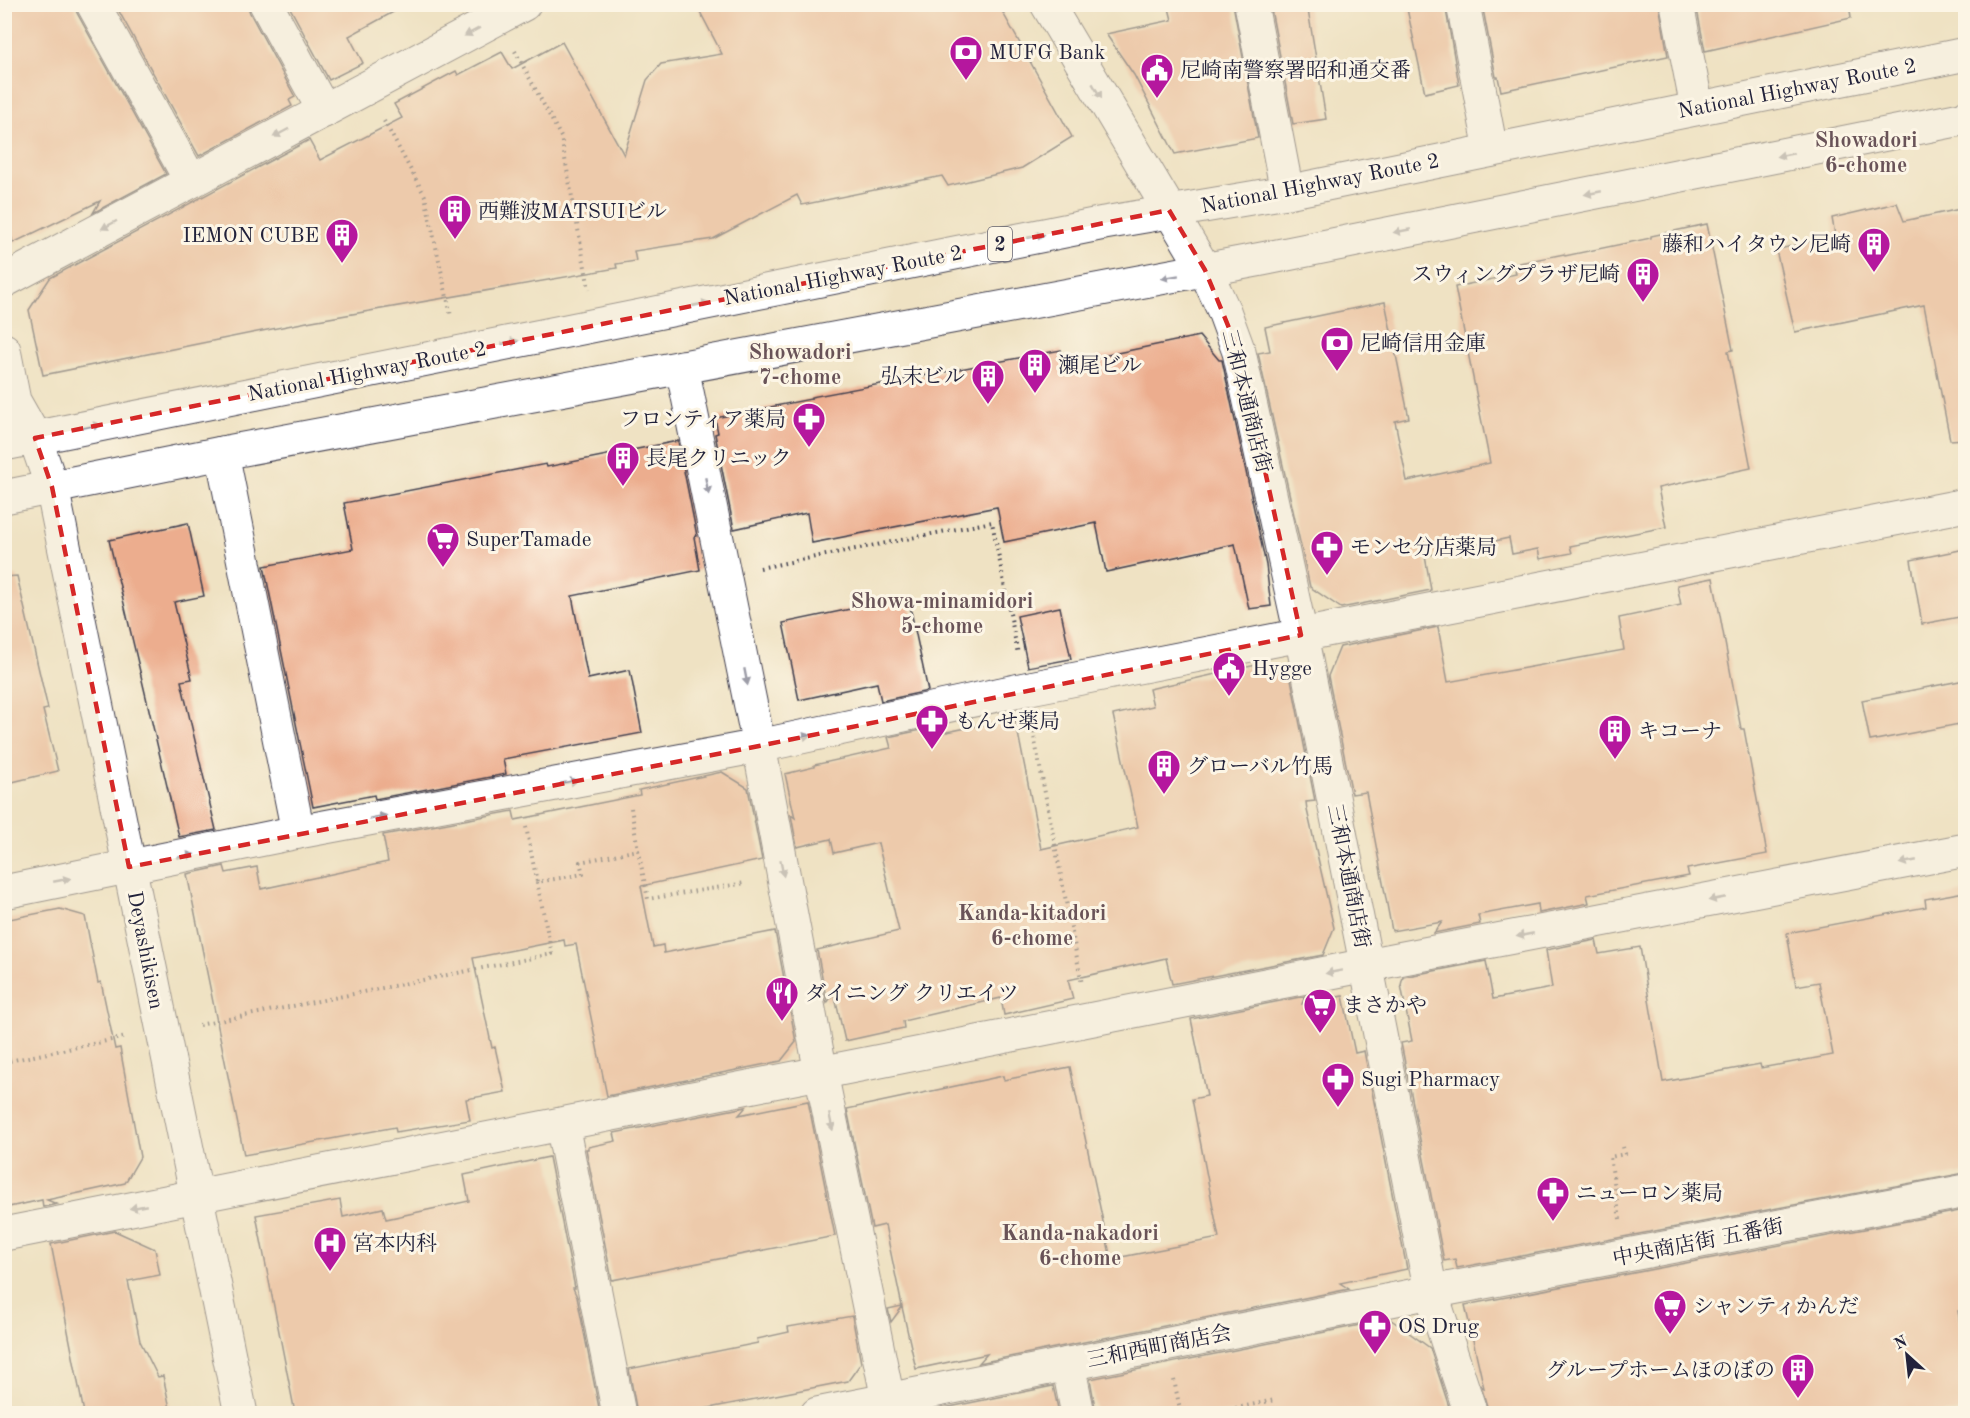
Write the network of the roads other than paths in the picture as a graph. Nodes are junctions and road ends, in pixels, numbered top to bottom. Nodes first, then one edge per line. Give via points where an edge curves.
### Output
1 (93, 4) edge
2 (266, 4) edge
3 (1047, 4) edge
4 (1251, 4) edge
5 (1463, 4) edge
6 (1677, 4) edge
7 (511, 11) edge
8 (1965, 54) edge
9 (1697, 108) junction
10 (324, 111) junction
11 (1965, 118) edge
12 (1491, 150) junction
13 (191, 182) junction
14 (1287, 192) junction
15 (1169, 210) junction
16 (1205, 270) junction
17 (4, 280) edge
18 (4, 350) edge
19 (682, 367) junction
20 (20, 441) edge
21 (222, 453) junction
22 (52, 487) junction
23 (4, 497) edge
24 (1965, 505) edge
25 (1301, 635) junction
26 (759, 746) junction
27 (298, 832) junction
28 (1965, 850) edge
29 (129, 867) junction
30 (4, 892) edge
31 (1367, 965) junction
32 (821, 1073) junction
33 (562, 1124) junction
34 (1965, 1191) edge
35 (195, 1196) junction
36 (4, 1234) edge
37 (1431, 1292) junction
38 (1068, 1364) junction
39 (889, 1407) edge
40 (241, 1413) edge
41 (620, 1413) edge
42 (817, 1413) edge
43 (1078, 1413) edge
44 (1471, 1413) edge

1 - 13 main road
2 - 10 main road
3 -> 15 main road, 三和本通商店街
4 - 14 main road
5 - 12 main road
6 - 9 main road
7 -> 10 main road
8 - 9 main road, National Highway Route 2 / 2
9 - 12 main road, National Highway Route 2 / 2
10 -> 13 main road
11 -> 16 main road
12 - 14 main road, National Highway Route 2 / 2
13 -> 17 main road
14 - 15 main road, National Highway Route 2 / 2
15 - 16 main road, 三和本通商店街
20 -> 15 main road, National Highway Route 2 / 2
16 -> 19 main road
16 - 25 main road, 三和本通商店街 via 1239,352
18 - 20 main road, Deyashikisen
19 - 21 main road
19 -> 26 main road
20 - 22 main road, Deyashikisen
21 - 22 main road
21 - 27 main road
22 - 23 main road
22 - 29 main road, Deyashikisen
24 - 25 main road
26 -> 25 main road
25 - 31 main road, 三和本通商店街
27 -> 26 main road
26 -> 32 main road
29 -> 27 main road
28 -> 31 main road
30 -> 29 main road
29 - 35 main road, Deyashikisen
31 -> 32 main road
31 - 37 main road, 三和本通商店街
32 - 33 main road
32 -> 39 main road
33 - 35 main road
33 - 41 main road
34 - 37 main road, 中央商店街 五番街
35 -> 36 main road
35 - 40 main road, Deyashikisen
37 - 38 main road, 三和西町商店会
37 - 44 main road, 三和本通商店街
38 - 39 main road, 三和西町商店会
38 - 43 main road
39 - 42 main road, 三和西町商店会

